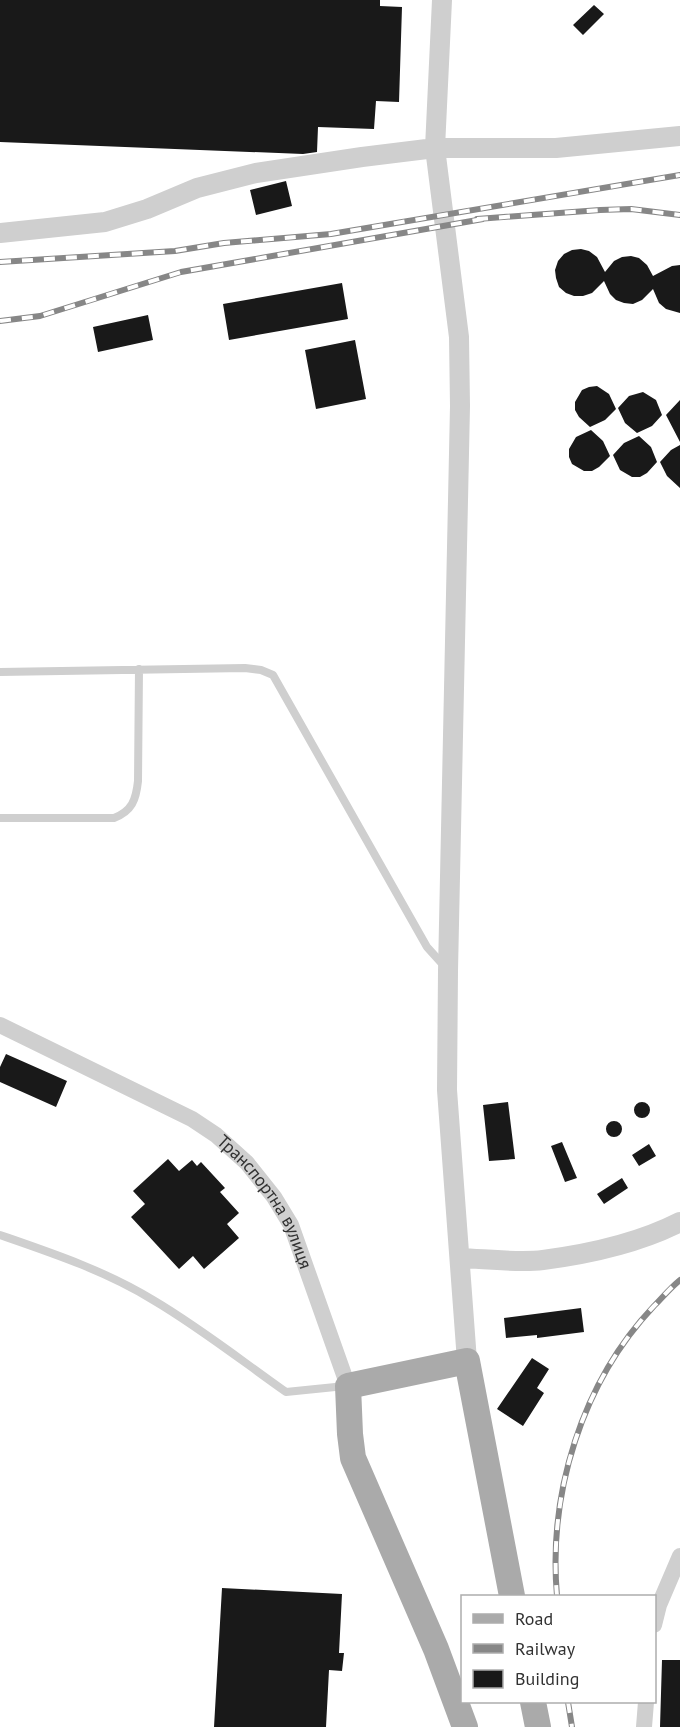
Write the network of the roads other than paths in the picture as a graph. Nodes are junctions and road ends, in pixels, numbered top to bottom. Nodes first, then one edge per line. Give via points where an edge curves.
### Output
1 (442, 0) edge
2 (680, 136) edge
3 (435, 148) junction
4 (0, 233) edge
5 (139, 669) junction
6 (0, 672) edge
7 (0, 818) edge
8 (448, 971) junction
9 (0, 1026) edge
10 (680, 1222) edge
11 (0, 1235) edge
12 (460, 1258) junction
13 (467, 1362) junction
14 (348, 1386) junction
15 (680, 1556) edge
16 (513, 1595) edge
17 (656, 1617) edge
18 (533, 1703) edge
19 (646, 1703) edge
20 (465, 1727) edge
21 (538, 1727) edge
22 (644, 1727) edge

1 - 3 street
2 - 3 street via 556,148
3 - 4 street via 256,173 197,188 105,222
3 - 8 street via 459,337
5 - 6 lane
5 - 7 lane via 138,781 133,805 114,818
5 - 8 lane via 245,668 273,675 427,947
8 - 12 street via 447,1090
9 - 14 street, Транспортна вулиця via 192,1119 247,1163 291,1225
10 - 12 street via 634,1242 542,1260
11 - 14 lane via 110,1277 153,1299 286,1392
12 - 13 street
13 - 14 main road
13 - 16 main road
14 - 20 main road via 353,1458 436,1649
15 - 17 street
18 - 21 main road
19 - 22 street

